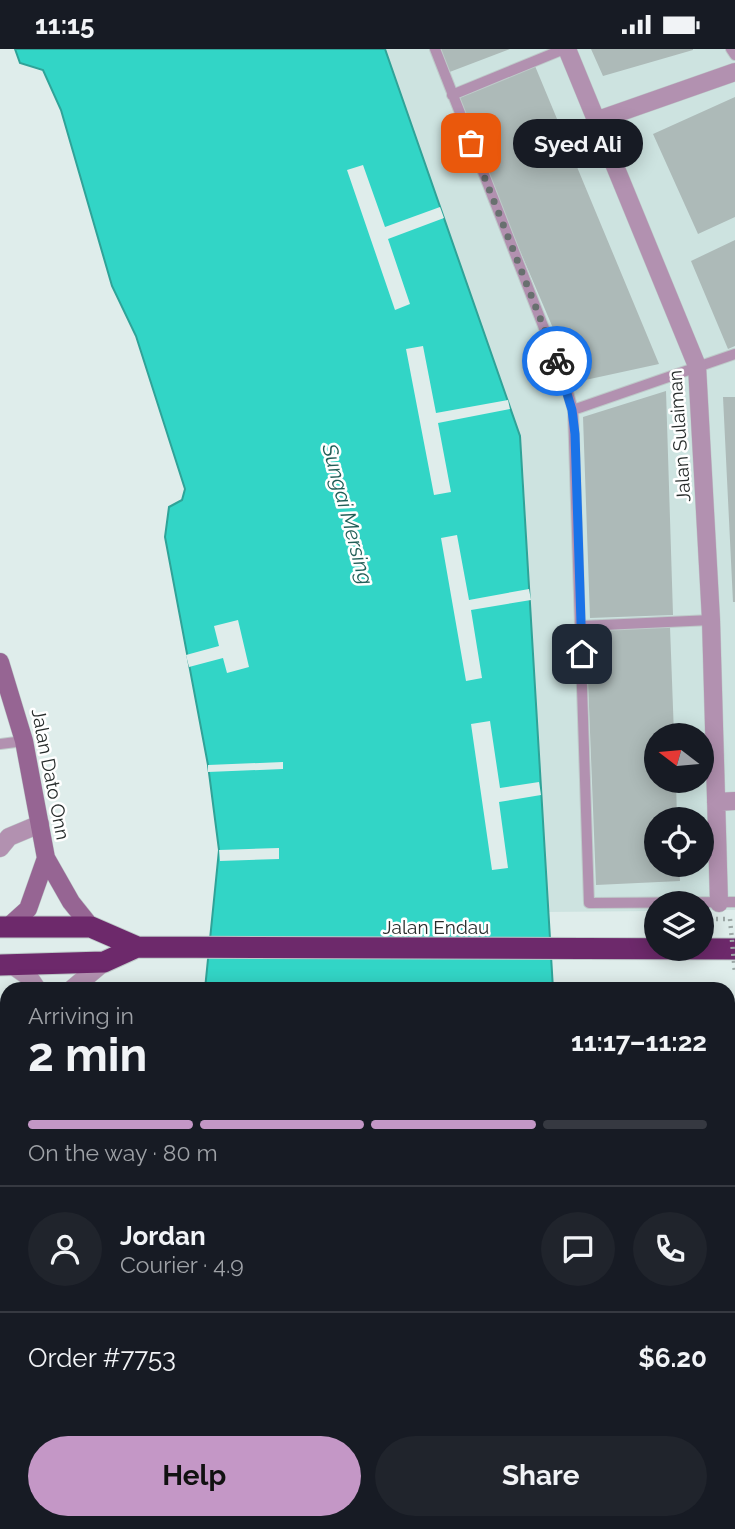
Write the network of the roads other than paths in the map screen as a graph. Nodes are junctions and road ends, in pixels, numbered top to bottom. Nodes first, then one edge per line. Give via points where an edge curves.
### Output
1 (435, 49) edge
2 (566, 49) edge
3 (731, 49) edge
4 (735, 55) edge
5 (735, 72) edge
6 (452, 95) junction
7 (598, 120) junction
8 (735, 354) edge
9 (697, 366) junction
10 (572, 410) junction
11 (710, 620) junction
12 (581, 626) junction
13 (0, 662) edge
14 (24, 741) junction
15 (0, 744) edge
16 (735, 801) edge
17 (716, 802) junction
18 (40, 824) junction
19 (0, 848) edge
20 (46, 858) junction
21 (727, 902) edge
22 (4, 927) edge
23 (91, 927) junction
24 (137, 947) junction
25 (644, 949) edge
26 (714, 949) edge
27 (735, 949) edge
28 (104, 962) junction
29 (6, 965) edge
30 (32, 982) edge
31 (80, 982) edge

1 - 6 lane
2 - 6 lane
2 - 7 street, Jalan Sulaiman
3 - 4 lane
5 - 7 street
6 - 10 lane
7 - 9 street, Jalan Sulaiman
8 - 9 lane
9 - 10 lane
9 - 11 street, Jalan Sulaiman
10 - 12 lane
11 - 12 lane
11 - 17 street, Jalan Sulaiman
12 - 21 lane via 589,903
13 - 14 main road, Jalan Dato Onn
14 - 15 lane
14 - 18 main road, Jalan Dato Onn
16 - 17 street
17 - 21 street, Jalan Sulaiman
18 - 19 street via 9,837
18 - 20 main road, Jalan Dato Onn
20 - 22 main road, Jalan Dato Onn via 28,909
20 - 23 main road
22 - 23 highway, Jalan Endau
23 - 24 highway, Jalan Endau
24 - 25 highway, Jalan Endau
24 - 28 highway, Jalan Endau
26 - 27 highway, Jalan Endau
28 - 29 highway, Jalan Endau
28 - 31 street
29 - 30 street

